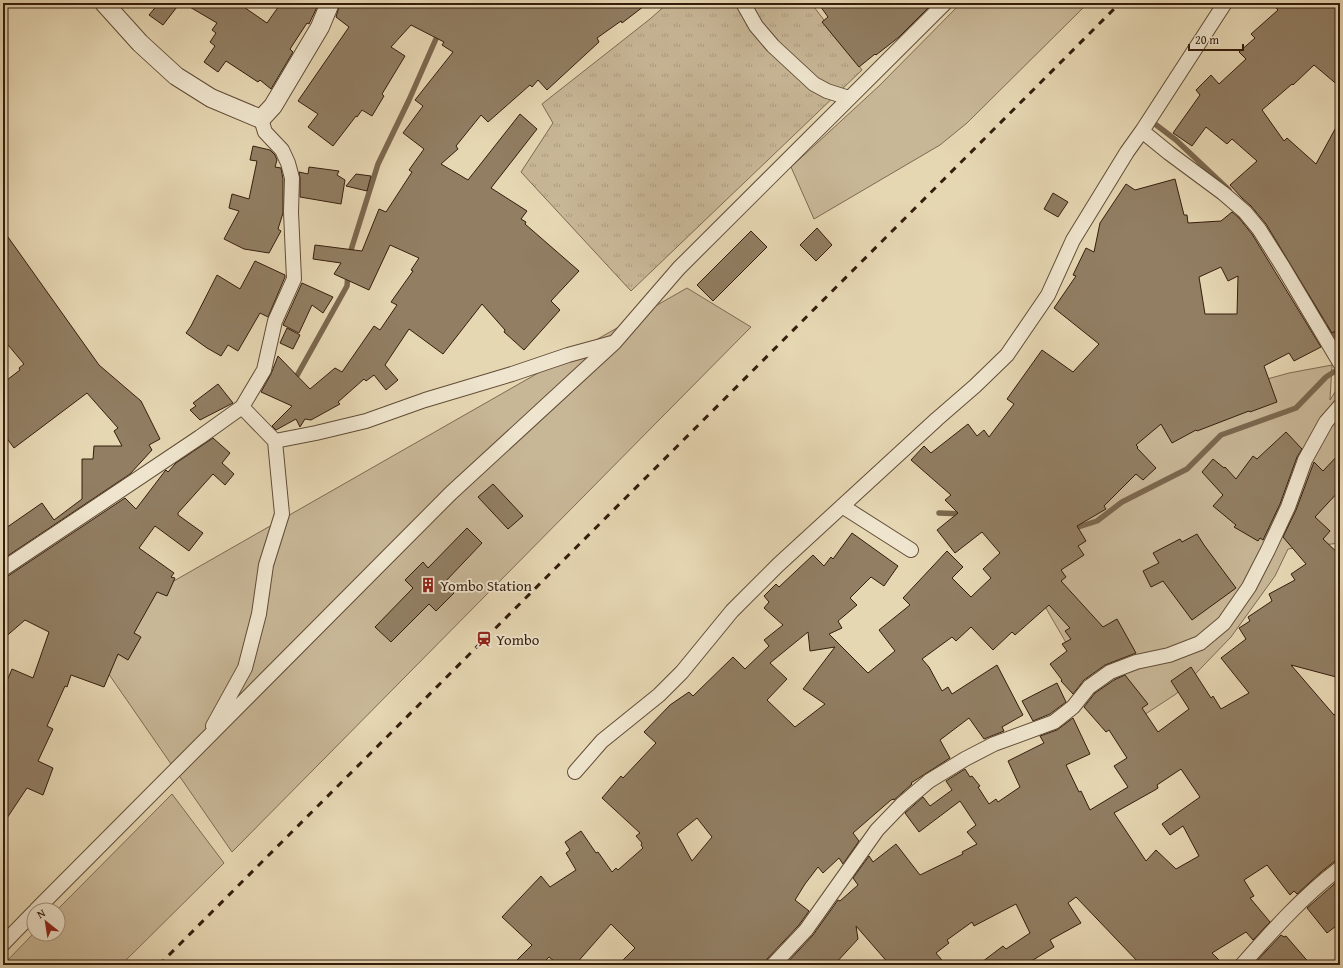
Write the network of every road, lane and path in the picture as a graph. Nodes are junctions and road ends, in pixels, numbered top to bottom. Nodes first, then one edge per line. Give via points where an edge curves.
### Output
1 (104, 3) edge
2 (330, 3) edge
3 (743, 3) edge
4 (945, 3) edge
5 (1224, 3) edge
6 (849, 98) junction
7 (261, 119) junction
8 (1142, 131) junction
9 (616, 342) junction
10 (1336, 344) edge
11 (1340, 363) edge
12 (1340, 406) edge
13 (242, 407) junction
14 (275, 441) junction
15 (842, 506) junction
16 (911, 550) dead end
17 (3, 569) edge
18 (205, 741) junction
19 (575, 772) dead end
20 (1340, 868) edge
21 (44, 902) edge
22 (26, 920) edge
23 (3, 944) edge
24 (773, 965) edge
25 (1242, 965) edge

1 - 7 street via 140,43 176,76 211,98
2 - 7 street via 320,27 273,106
3 - 6 street via 756,26 773,46 814,84
4 - 6 street
5 - 8 street
6 - 9 street via 679,268
7 - 13 street via 265,132 282,150 292,178 294,279 275,321 264,370
8 - 10 street via 1245,212
8 - 15 street via 1073,240 1048,295 1007,355
9 - 14 street via 425,400 366,421
9 - 18 street via 451,493
10 - 11 street
12 - 24 street via 1326,422 1305,460 1288,507 1268,550 1249,587 1224,623 1200,643 1110,672 1089,687 1073,707 1054,722 994,744 929,781 877,830 806,930
13 - 14 street
13 - 17 street
14 - 18 street via 282,514 266,565 259,614 244,668
15 - 16 street
15 - 19 street via 732,611 682,672 659,695 602,741
18 - 21 street
20 - 25 street via 1278,924
22 - 23 street

